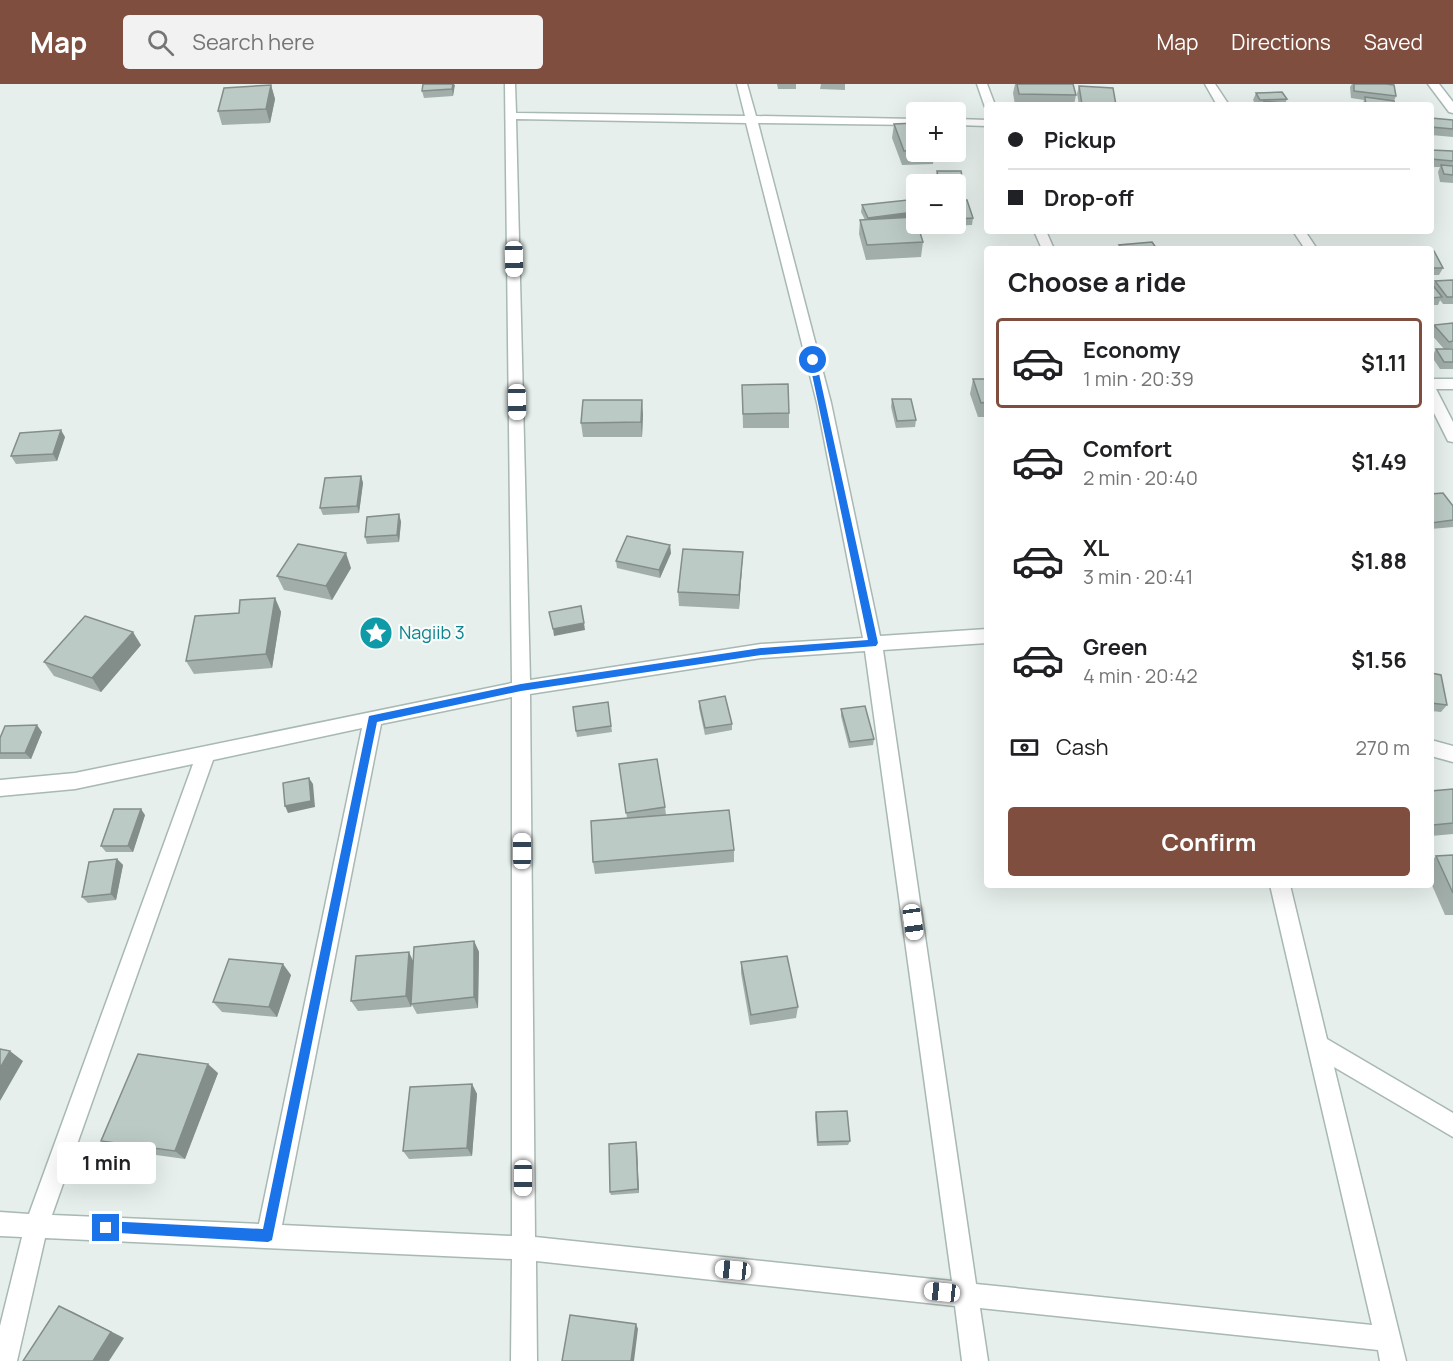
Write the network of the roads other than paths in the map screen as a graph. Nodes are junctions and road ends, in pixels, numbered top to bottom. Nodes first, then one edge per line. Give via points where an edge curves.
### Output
1 (510, 84) edge
2 (742, 84) edge
3 (982, 84) edge
4 (1210, 84) edge
5 (1436, 89) edge
6 (1453, 92) edge
7 (988, 102) edge
8 (1221, 102) edge
9 (1453, 110) edge
10 (512, 116) junction
11 (753, 119) junction
12 (906, 122) edge
13 (966, 122) edge
14 (984, 123) edge
15 (1434, 384) edge
16 (1453, 384) edge
17 (1434, 398) edge
18 (1453, 437) edge
19 (984, 636) edge
20 (873, 643) junction
21 (521, 688) junction
22 (373, 719) junction
23 (1434, 749) edge
24 (206, 754) junction
25 (1453, 754) edge
26 (0, 788) edge
27 (1281, 888) edge
28 (1318, 1045) junction
29 (1453, 1126) edge
30 (0, 1224) edge
31 (37, 1224) junction
32 (268, 1236) junction
33 (523, 1248) junction
34 (966, 1294) junction
35 (1390, 1350) edge
36 (4, 1361) edge
37 (524, 1361) edge
38 (975, 1361) edge

1 - 10 street
2 - 11 street
3 - 7 street
4 - 8 street
5 - 6 street
5 - 9 street
10 - 11 street
10 - 21 street
11 - 12 street
11 - 20 street via 824,404
13 - 14 street
15 - 16 street
17 - 18 street
19 - 20 street
20 - 21 street via 761,651
20 - 34 street
21 - 22 street
21 - 33 street
22 - 24 street
22 - 32 street
23 - 25 street
24 - 26 street via 75,781
24 - 31 street
27 - 28 street
28 - 29 street
28 - 35 street
30 - 31 street
31 - 32 street
31 - 36 street
32 - 33 street
33 - 34 street
33 - 37 street
34 - 35 street
34 - 38 street

